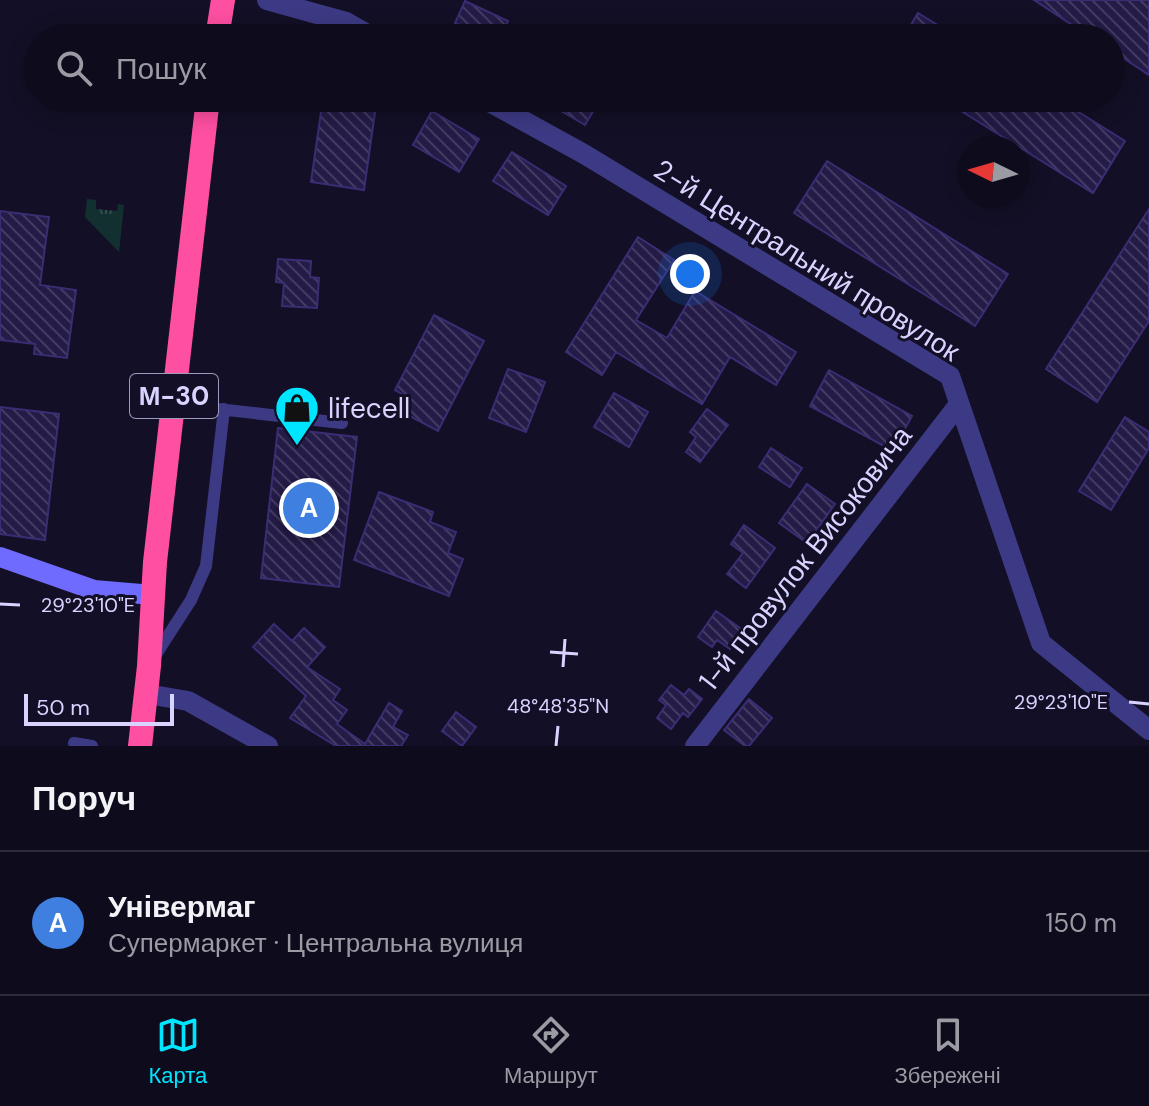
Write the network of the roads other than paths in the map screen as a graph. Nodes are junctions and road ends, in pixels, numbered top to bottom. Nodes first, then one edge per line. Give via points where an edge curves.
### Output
1 (223, 0) edge
2 (267, 0) edge
3 (219, 24) edge
4 (350, 24) edge
5 (206, 112) edge
6 (508, 112) edge
7 (173, 404) junction
8 (959, 404) junction
9 (224, 409) junction
10 (342, 423) dead end
11 (0, 557) edge
12 (153, 595) junction
13 (149, 666) junction
14 (147, 694) junction
15 (1149, 730) edge
16 (74, 743) dead end
17 (92, 746) edge
18 (140, 746) edge
19 (268, 746) edge
20 (695, 746) edge

1 - 3 highway
2 - 4 street
5 - 7 highway, М-30
6 - 8 street, 2-й Центральний провулок via 950,376
7 - 9 lane
7 - 12 highway, М-30
8 - 15 street, 2-й Центральний провулок via 1041,643
8 - 20 street, 1-й провулок Високовича
9 - 10 lane
9 - 13 lane via 206,566
11 - 12 street via 94,590
12 - 13 highway, М-30
13 - 14 highway, М-30
14 - 18 highway, М-30
14 - 19 street via 188,701
16 - 17 lane

